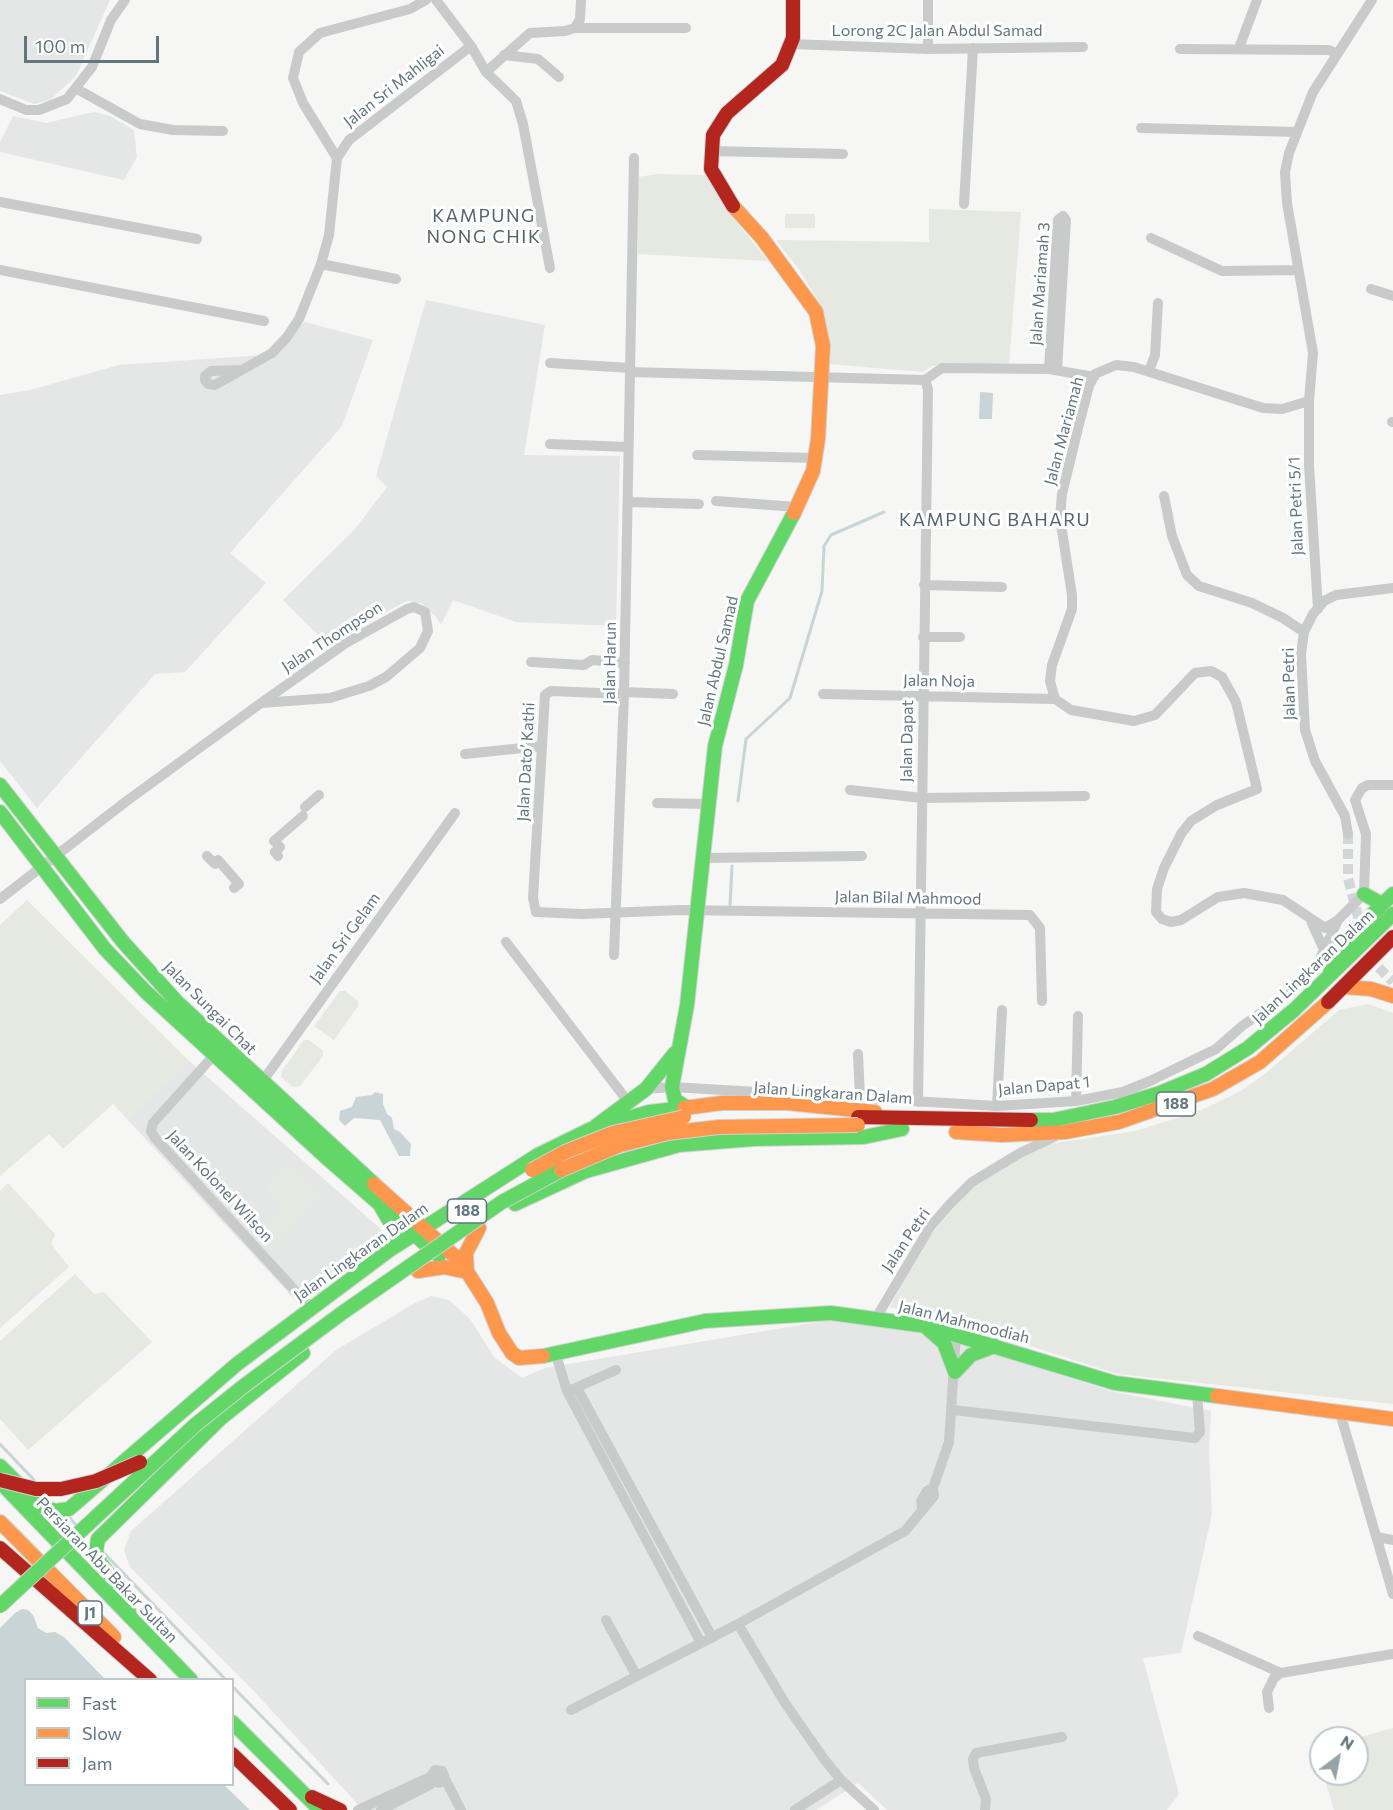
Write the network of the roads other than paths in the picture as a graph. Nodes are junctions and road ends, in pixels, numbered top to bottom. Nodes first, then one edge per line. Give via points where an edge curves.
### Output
1 (125, 0) edge
2 (426, 0) edge
3 (436, 0) edge
4 (581, 0) edge
5 (793, 0) edge
6 (928, 0) edge
7 (1257, 0) edge
8 (1372, 0) edge
9 (574, 28) junction
10 (686, 28) dead end
11 (791, 44) junction
12 (471, 46) junction
13 (1083, 47) dead end
14 (973, 48) junction
15 (1239, 48) junction
16 (928, 49) junction
17 (1180, 49) dead end
18 (1337, 54) junction
19 (504, 55) junction
20 (486, 72) junction
21 (559, 77) dead end
22 (77, 89) junction
23 (0, 99) edge
24 (1141, 128) dead end
25 (223, 131) dead end
26 (1296, 132) junction
27 (324, 140) junction
28 (349, 140) junction
29 (710, 151) junction
30 (843, 154) dead end
31 (337, 158) junction
32 (634, 158) dead end
33 (0, 202) edge
34 (964, 204) dead end
35 (1151, 238) dead end
36 (197, 239) dead end
37 (321, 264) junction
38 (550, 268) dead end
39 (0, 270) edge
40 (1298, 270) junction
41 (396, 279) dead end
42 (1371, 289) dead end
43 (1393, 297) edge
44 (1158, 303) dead end
45 (264, 321) dead end
46 (550, 363) dead end
47 (1053, 369) junction
48 (241, 370) dead end
49 (630, 370) junction
50 (1149, 371) junction
51 (823, 376) junction
52 (1094, 377) junction
53 (925, 380) junction
54 (1309, 401) junction
55 (550, 444) dead end
56 (628, 447) junction
57 (698, 455) dead end
58 (815, 458) junction
59 (1164, 496) dead end
60 (716, 501) dead end
61 (627, 502) junction
62 (699, 504) dead end
63 (797, 507) junction
64 (924, 585) junction
65 (1002, 587) dead end
66 (1393, 588) edge
67 (1317, 609) junction
68 (1304, 632) junction
69 (923, 637) junction
70 (960, 637) dead end
71 (531, 662) dead end
72 (625, 663) junction
73 (624, 693) junction
74 (673, 694) dead end
75 (824, 694) dead end
76 (923, 696) junction
77 (1054, 699) junction
78 (261, 703) junction
79 (542, 746) junction
80 (465, 754) dead end
81 (0, 785) edge
82 (1393, 785) edge
83 (850, 790) dead end
84 (319, 795) dead end
85 (1085, 796) dead end
86 (922, 798) junction
87 (657, 803) dead end
88 (707, 804) junction
89 (0, 812) edge
90 (455, 813) dead end
91 (1348, 834) tunnel mouth
92 (277, 847) dead end
93 (54, 855) junction
94 (207, 856) dead end
95 (862, 856) dead end
96 (702, 857) junction
97 (39, 866) junction
98 (234, 888) dead end
99 (1364, 894) junction
100 (1393, 894) edge
101 (0, 899) edge
102 (1382, 904) junction
103 (696, 910) junction
104 (536, 912) joint
105 (921, 912) junction
106 (614, 913) junction
107 (1393, 914) edge
108 (1309, 918) junction
109 (1338, 920) junction
110 (1393, 937) edge
111 (506, 942) dead end
112 (1324, 950) junction
113 (614, 955) dead end
114 (1328, 978) junction
115 (1345, 987) junction
116 (1393, 996) edge
117 (1042, 1001) dead end
118 (1002, 1010) dead end
119 (1078, 1016) dead end
120 (678, 1049) junction
121 (858, 1054) dead end
122 (214, 1055) junction
123 (262, 1082) junction
124 (672, 1087) junction
125 (646, 1089) junction
126 (860, 1098) junction
127 (1076, 1101) junction
128 (918, 1102) junction
129 (629, 1103) junction
130 (997, 1106) junction
131 (686, 1107) junction
132 (947, 1119) junction
133 (858, 1121) junction
134 (591, 1129) junction
135 (902, 1129) junction
136 (1065, 1132) junction
137 (380, 1205) junction
138 (479, 1228) junction
139 (418, 1231) junction
140 (391, 1249) junction
141 (443, 1253) junction
142 (418, 1271) junction
143 (467, 1272) junction
144 (311, 1308) junction
145 (876, 1318) junction
146 (926, 1326) junction
147 (960, 1336) junction
148 (995, 1346) junction
149 (556, 1355) junction
150 (616, 1370) dead end
151 (955, 1372) junction
152 (210, 1386) junction
153 (572, 1390) junction
154 (1197, 1394) junction
155 (953, 1410) junction
156 (1340, 1413) junction
157 (221, 1418) junction
158 (1393, 1419) edge
159 (0, 1466) edge
160 (144, 1466) junction
161 (0, 1481) edge
162 (0, 1522) edge
163 (1377, 1537) junction
164 (1393, 1540) edge
165 (0, 1548) edge
166 (0, 1590) edge
167 (1393, 1594) edge
168 (0, 1606) edge
169 (130, 1617) junction
170 (606, 1620) dead end
171 (738, 1624) junction
172 (1198, 1636) dead end
173 (712, 1637) junction
174 (701, 1643) junction
175 (1393, 1654) edge
176 (1281, 1673) junction
177 (636, 1675) junction
178 (148, 1678) edge
179 (155, 1678) edge
180 (189, 1678) edge
181 (1269, 1708) dead end
182 (571, 1710) dead end
183 (234, 1724) edge
184 (1062, 1737) dead end
185 (234, 1756) edge
186 (436, 1779) junction
187 (841, 1780) junction
188 (297, 1787) junction
189 (290, 1810) edge
190 (320, 1810) edge
191 (339, 1810) edge
192 (358, 1810) edge
193 (381, 1810) edge
194 (461, 1810) edge
195 (795, 1810) edge
196 (874, 1810) edge
197 (985, 1810) edge

1 - 22 street
2 - 27 street via 410,9 320,33 299,52 293,78
3 - 12 street
4 - 9 street via 580,19
5 - 11 main road
6 - 16 street
7 - 15 street
8 - 18 street
9 - 10 street
9 - 19 street via 530,33
11 - 16 street, Lorong 2C Jalan Abdul Samad
11 - 29 main road via 782,65 727,113 713,135
12 - 20 street
12 - 28 street, Jalan Sri Mahligai
13 - 14 street, Lorong 2C Jalan Abdul Samad
14 - 16 street, Lorong 2C Jalan Abdul Samad
14 - 34 street
15 - 17 street
15 - 18 street via 1329,50
18 - 26 street via 1313,92
19 - 20 street
19 - 21 street via 538,59
20 - 38 street via 516,101
22 - 23 street via 57,105 39,110 26,110
22 - 25 street via 140,124
24 - 26 street
26 - 40 street via 1285,172
27 - 28 street
27 - 31 street
28 - 31 street, Jalan Sri Mahligai
29 - 30 street
29 - 51 main road, Jalan Abdul Samad via 711,169 729,201 777,257 816,312 823,346
31 - 37 street, Jalan Sri Mahligai via 329,235
32 - 49 street, Jalan Harun
33 - 36 street
35 - 40 street via 1222,271
37 - 41 street
37 - 48 street, Jalan Sri Mahligai via 288,337 272,353
39 - 45 street
40 - 54 street via 1312,353
42 - 43 street
44 - 50 street via 1155,355
46 - 49 street
47 - 47 street, Jalan Mariamah 3 via 1066,220 1063,216 1058,220
47 - 52 street, Jalan Mariamah 3
47 - 53 street, Jalan Mariamah 3 via 942,368
49 - 51 street
49 - 56 street, Jalan Harun
50 - 52 street, Jalan Mariamah via 1116,364
50 - 54 street, Jalan Mariamah via 1263,408 1282,409
51 - 53 street
51 - 58 main road, Jalan Abdul Samad
52 - 77 street, Jalan Mariamah via 1078,424 1062,494 1060,518 1072,609 1052,664
53 - 64 street, Jalan Dapat via 928,389
54 - 67 street, Jalan Petri 5/1 via 1310,515
55 - 56 street
56 - 61 street, Jalan Harun
57 - 58 street
58 - 63 main road, Jalan Abdul Samad
59 - 68 street via 1172,537 1187,575 1199,586 1252,603
60 - 63 street
61 - 62 street
61 - 72 street, Jalan Harun
63 - 88 main road, Jalan Abdul Samad via 747,601 736,665 715,746
64 - 65 street
64 - 69 street, Jalan Dapat
66 - 67 street via 1336,596
67 - 68 street, Jalan Petri
68 - 91 street, Jalan Petri via 1301,654 1305,730 1315,761 1345,816
69 - 70 street
69 - 76 street, Jalan Dapat
71 - 72 street
72 - 73 street, Jalan Harun
73 - 74 street
73 - 79 street, Jalan Dato’ Kathi via 547,692
73 - 106 street, Jalan Harun
75 - 76 street, Jalan Noja
76 - 77 street, Jalan Noja
76 - 86 street, Jalan Dapat
77 - 108 street via 1085,715 1146,720 1195,674 1211,671 1222,677 1236,702 1257,789 1217,805 1191,821 1164,868 1154,904 1156,912 1171,922 1181,920 1218,897 1244,893 1283,900
78 - 78 street, Jalan Thompson via 330,698 369,687 420,648 428,631 425,612 414,607 394,615 346,643
78 - 93 street, Jalan Thompson
79 - 80 street
79 - 104 street, Jalan Dato’ Kathi via 533,898
81 - 93 main road, Jalan Sungai Chat
82 - 99 street via 1368,785 1355,800 1366,834
83 - 86 street
84 - 92 street
85 - 86 street
86 - 105 street, Jalan Dapat
87 - 88 street
88 - 96 main road, Jalan Abdul Samad
89 - 97 main road, Jalan Sungai Chat
90 - 123 street, Jalan Sri Gelam
93 - 97 street, Jalan Thompson
93 - 123 main road, Jalan Sungai Chat via 171,995
94 - 98 street via 215,864 218,860 239,884
95 - 96 street
96 - 103 main road, Jalan Abdul Samad
97 - 101 street, Jalan Thompson
97 - 122 main road, Jalan Sungai Chat via 105,949
99 - 102 main road
99 - 109 street, Jalan Dapat 1
100 - 102 main road
102 - 114 main road via 1340,946
103 - 105 street, Jalan Bilal Mahmood
103 - 106 street, Jalan Bilal Mahmood
103 - 120 main road, Jalan Abdul Samad via 687,1005
104 - 106 street, Jalan Bilal Mahmood
105 - 117 street, Jalan Bilal Mahmood via 1030,915 1040,928
105 - 128 street, Jalan Dapat
106 - 113 street, Jalan Harun
107 - 114 main road, Jalan Lingkaran Dalam / 188
108 - 109 street via 1325,928
108 - 112 street
109 - 112 street, Jalan Dapat 1
110 - 115 main road, Jalan Lingkaran Dalam / 188
111 - 129 street
112 - 127 street, Jalan Dapat 1 via 1316,967 1291,992 1216,1048 1150,1082
114 - 132 main road, Jalan Lingkaran Dalam / 188 via 1248,1048 1206,1074 1160,1093 1053,1120
115 - 116 main road
115 - 136 main road, Jalan Lingkaran Dalam / 188 via 1260,1062 1225,1084 1119,1122
118 - 130 street
119 - 127 street
120 - 124 main road, Jalan Abdul Samad
120 - 125 main road, Jalan Abdul Samad
121 - 126 street
122 - 137 main road, Jalan Sungai Chat
122 - 144 street, Jalan Kolonel Wilson via 153,1123 151,1131
123 - 139 main road, Jalan Sungai Chat
124 - 125 street, Jalan Dapat 1
124 - 126 street, Jalan Dapat 1
124 - 131 main road via 675,1101
125 - 129 main road, Jalan Abdul Samad
126 - 128 street, Jalan Dapat 1
127 - 130 street, Jalan Dapat 1
128 - 130 street, Jalan Dapat 1
129 - 134 main road, Jalan Abdul Samad
131 - 132 main road, Jalan Lingkaran Dalam via 787,1103
131 - 134 main road, Jalan Lingkaran Dalam via 649,1112
132 - 133 main road, Jalan Lingkaran Dalam / 188
133 - 135 main road, Jalan Lingkaran Dalam / 188
133 - 160 main road, Jalan Lingkaran Dalam / 188, bridge via 668,1133 575,1162 502,1202 333,1319
134 - 139 main road, Jalan Lingkaran Dalam via 538,1155
135 - 136 main road, Jalan Lingkaran Dalam / 188 via 1002,1135
135 - 138 main road, Jalan Lingkaran Dalam via 871,1137 706,1141 653,1150 565,1179 512,1205
136 - 145 street, Jalan Petri via 972,1182 930,1227
137 - 139 main road, Jalan Sungai Chat
137 - 140 main road via 394,1229
138 - 141 main road, Jalan Lingkaran Dalam
138 - 143 main road via 466,1253
139 - 140 main road, Jalan Lingkaran Dalam
139 - 141 main road, Jalan Mahmoodiah
140 - 144 main road, Jalan Lingkaran Dalam
141 - 142 main road, Jalan Lingkaran Dalam
141 - 143 main road, Jalan Mahmoodiah
142 - 143 main road via 444,1267
142 - 157 main road, Jalan Lingkaran Dalam via 325,1336
143 - 149 main road, Jalan Mahmoodiah via 515,1356 528,1359
144 - 152 main road, Jalan Lingkaran Dalam
145 - 146 main road, Jalan Mahmoodiah
145 - 149 main road, Jalan Mahmoodiah via 831,1313 705,1321
146 - 147 main road, Jalan Mahmoodiah
146 - 151 main road via 944,1343
147 - 148 main road, Jalan Mahmoodiah
147 - 151 street via 953,1359
148 - 151 main road via 971,1355
148 - 154 main road, Jalan Mahmoodiah via 1115,1383
149 - 153 street
150 - 153 street
151 - 155 street
152 - 157 main road via 205,1408
152 - 159 main road, Jalan Lingkaran Dalam via 69,1509 55,1511 39,1505
153 - 173 street
153 - 174 street
154 - 155 street via 1200,1432 1195,1438
154 - 156 main road, Jalan Mahmoodiah
155 - 171 street via 949,1442 933,1488 927,1491 922,1508 905,1531
156 - 158 main road, Jalan Mahmoodiah
156 - 163 street
157 - 169 main road, Jalan Lingkaran Dalam via 97,1545 104,1570 125,1595
160 - 161 main road, bridge via 61,1489 36,1489
160 - 166 main road
160 - 168 main road, bridge
161 - 169 main road, Persiaran Abu Bakar Sultan / J1
162 - 179 main road, J1
163 - 164 street
163 - 167 street
165 - 178 main road
169 - 180 main road, Persiaran Abu Bakar Sultan / J1
170 - 177 street
171 - 173 street
171 - 187 street via 785,1703
172 - 176 street
173 - 174 street
174 - 177 street
175 - 176 street
176 - 181 street via 1267,1692
177 - 182 street
183 - 188 main road
184 - 197 street via 976,1753 974,1768 986,1799
185 - 189 main road
186 - 192 street
186 - 193 street
186 - 194 street
187 - 195 street
187 - 196 street
188 - 190 main road
188 - 191 main road

